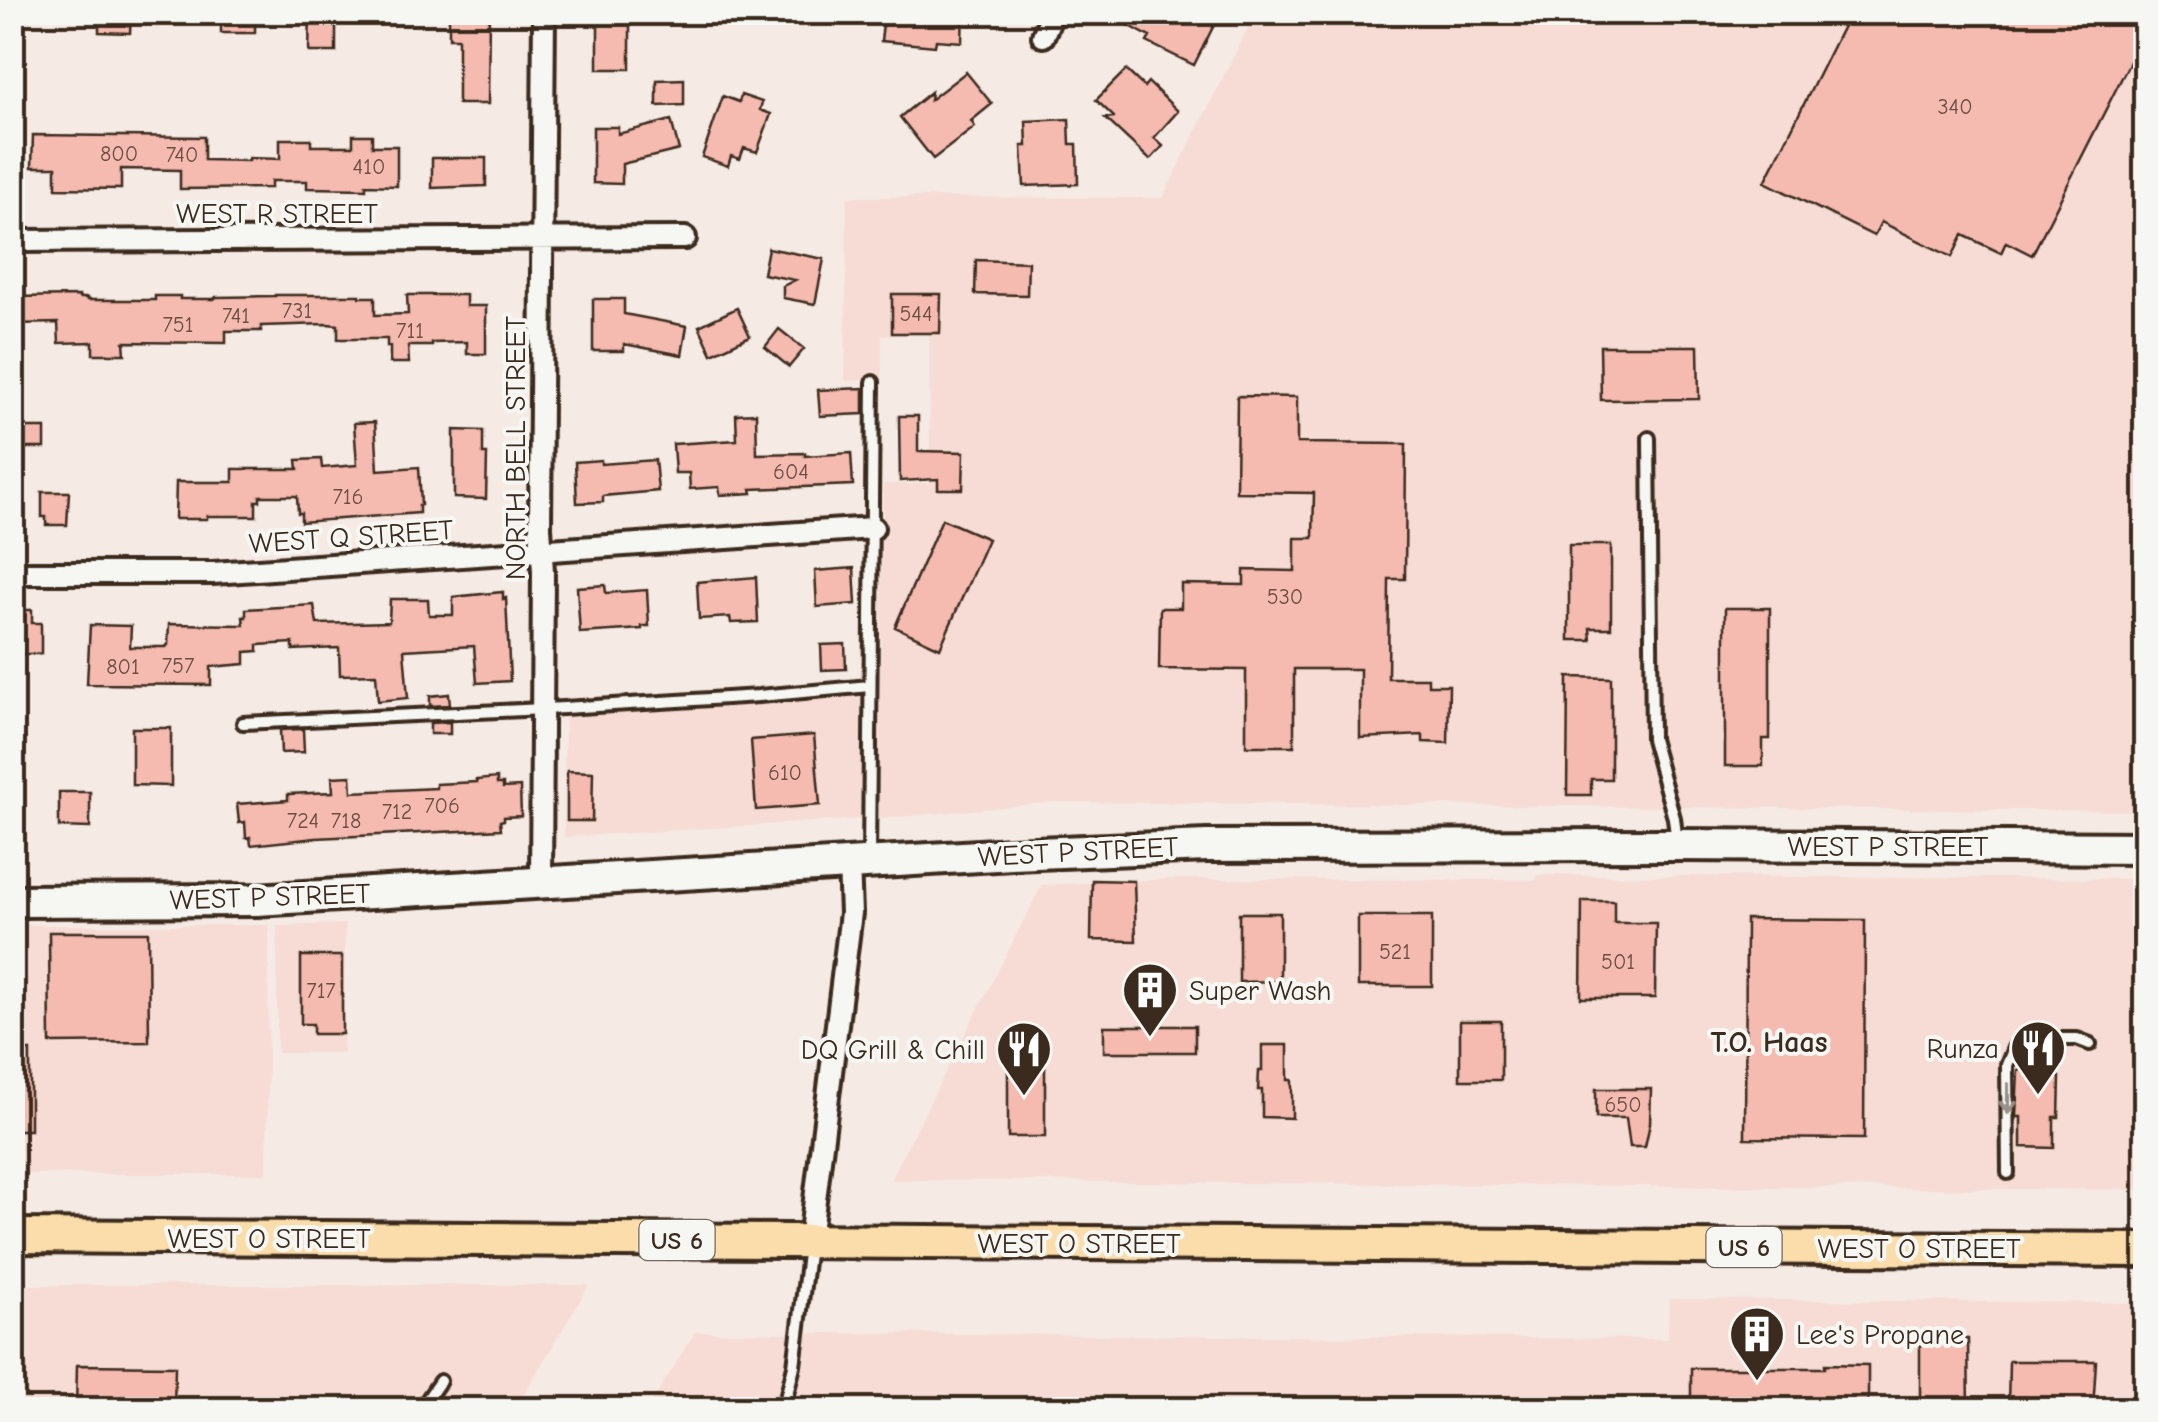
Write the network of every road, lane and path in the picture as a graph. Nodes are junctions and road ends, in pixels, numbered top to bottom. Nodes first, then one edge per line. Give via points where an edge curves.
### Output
1 (544, 12) edge
2 (1053, 12) edge
3 (1043, 36) dead end
4 (686, 238) dead end
5 (542, 240) junction
6 (12, 241) edge
7 (873, 382) dead end
8 (1650, 438) dead end
9 (873, 528) junction
10 (542, 550) junction
11 (12, 573) edge
12 (870, 686) junction
13 (542, 709) junction
14 (242, 724) dead end
15 (1678, 845) junction
16 (2146, 848) edge
17 (858, 863) junction
18 (541, 883) junction
19 (12, 901) edge
20 (2090, 1044) dead end
21 (2008, 1173) dead end
22 (12, 1236) edge
23 (810, 1240) junction
24 (2146, 1250) edge
25 (440, 1381) dead end
26 (420, 1410) edge
27 (782, 1410) edge

1 - 5 street, NORTH BELL STREET
2 - 3 street
4 - 5 street, WEST R STREET
5 - 6 street, WEST R STREET
5 - 10 street, NORTH BELL STREET
7 - 9 lane
8 - 15 lane via 1652,739
9 - 10 street, WEST Q STREET
9 - 12 lane
10 - 11 street, WEST Q STREET via 212,573
10 - 13 street, NORTH BELL STREET
12 - 13 lane
12 - 17 lane
13 - 14 lane
13 - 18 street, NORTH BELL STREET
15 - 16 street, WEST P STREET
15 - 17 street, WEST P STREET via 1207,846
17 - 18 street, WEST P STREET
17 - 23 street
18 - 19 street, WEST P STREET via 256,900
20 -> 21 lane via 2027,1039 2014,1048 2007,1065
22 - 23 main road, WEST O STREET / US 6
23 - 24 main road, WEST O STREET / US 6
23 - 27 lane
25 - 26 lane

